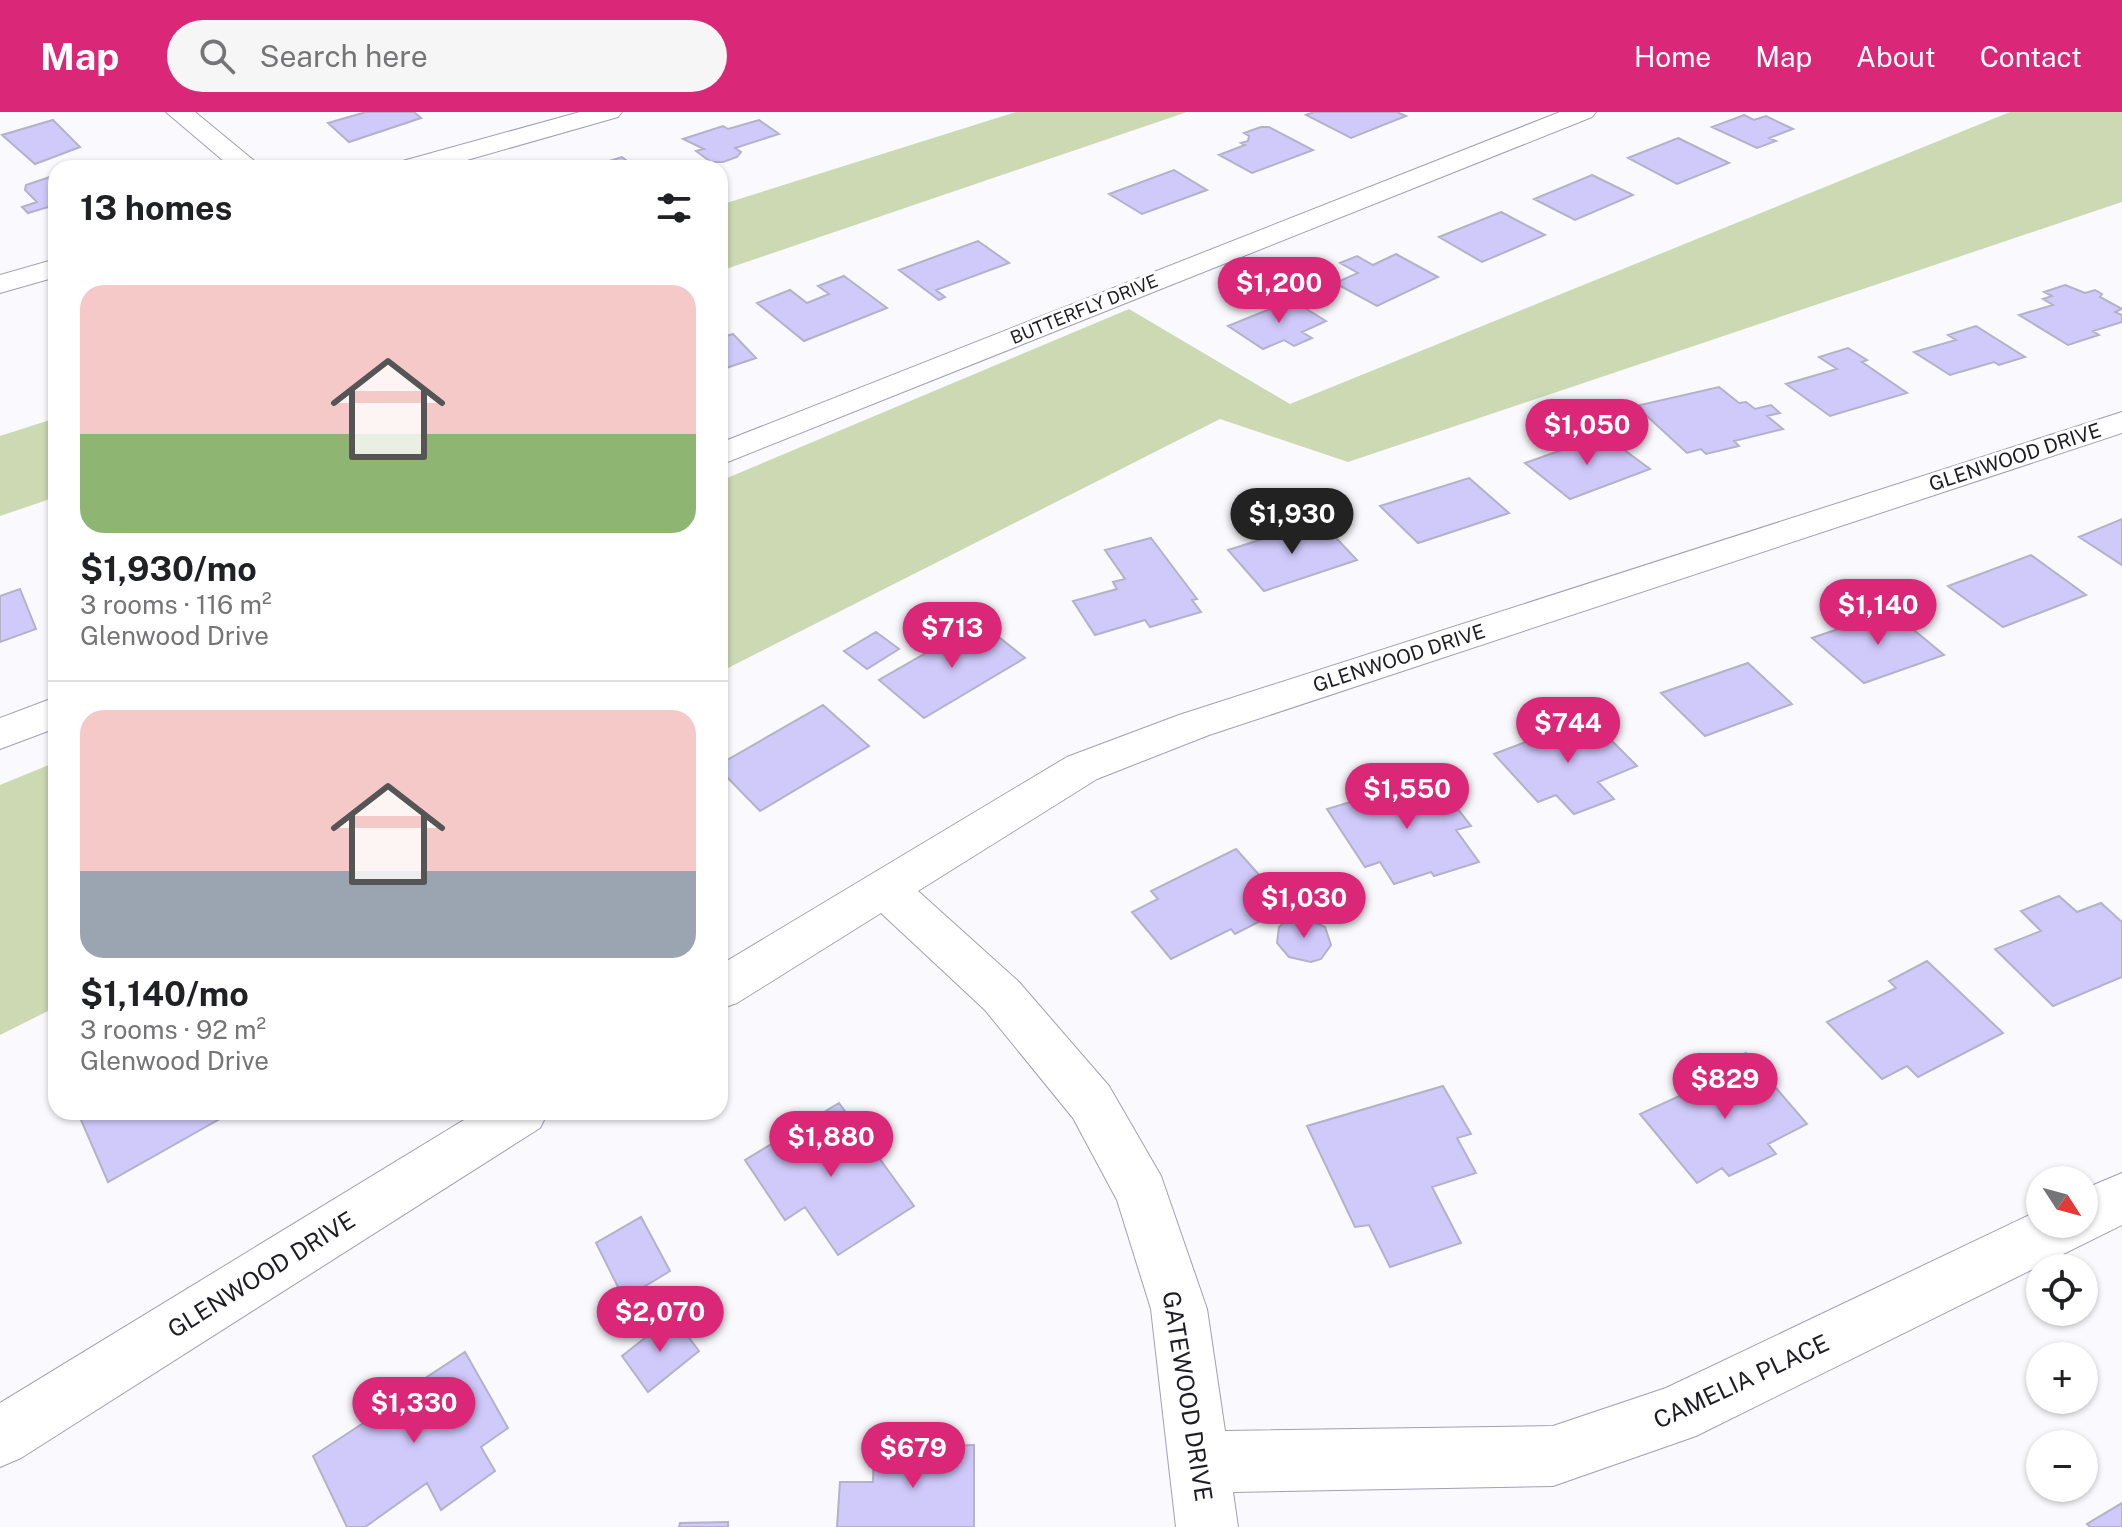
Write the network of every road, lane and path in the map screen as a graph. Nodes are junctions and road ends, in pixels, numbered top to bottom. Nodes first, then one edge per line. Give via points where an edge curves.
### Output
1 (179, 112) edge
2 (609, 112) edge
3 (1583, 112) edge
4 (239, 160) edge
5 (438, 160) edge
6 (48, 270) edge
7 (0, 284) edge
8 (2122, 422) edge
9 (728, 452) edge
10 (48, 715) edge
11 (0, 734) edge
12 (883, 887) junction
13 (728, 984) edge
14 (509, 1120) edge
15 (2122, 1198) edge
16 (2098, 1209) edge
17 (2038, 1238) edge
18 (0, 1437) edge
19 (1201, 1462) junction
20 (1207, 1527) edge

1 - 4 street
2 - 5 street
3 - 9 street, BUTTERFLY DRIVE
6 - 7 street
8 - 12 street, GLENWOOD DRIVE via 1194,725 1082,768
10 - 11 street
12 - 13 street, GLENWOOD DRIVE
12 - 19 street, GATEWOOD DRIVE via 1012,1008 1091,1102 1142,1193 1179,1309
14 - 18 street, GLENWOOD DRIVE
15 - 16 street
17 - 19 street, CAMELIA PLACE via 1675,1415 1553,1456
19 - 20 street, GATEWOOD DRIVE

